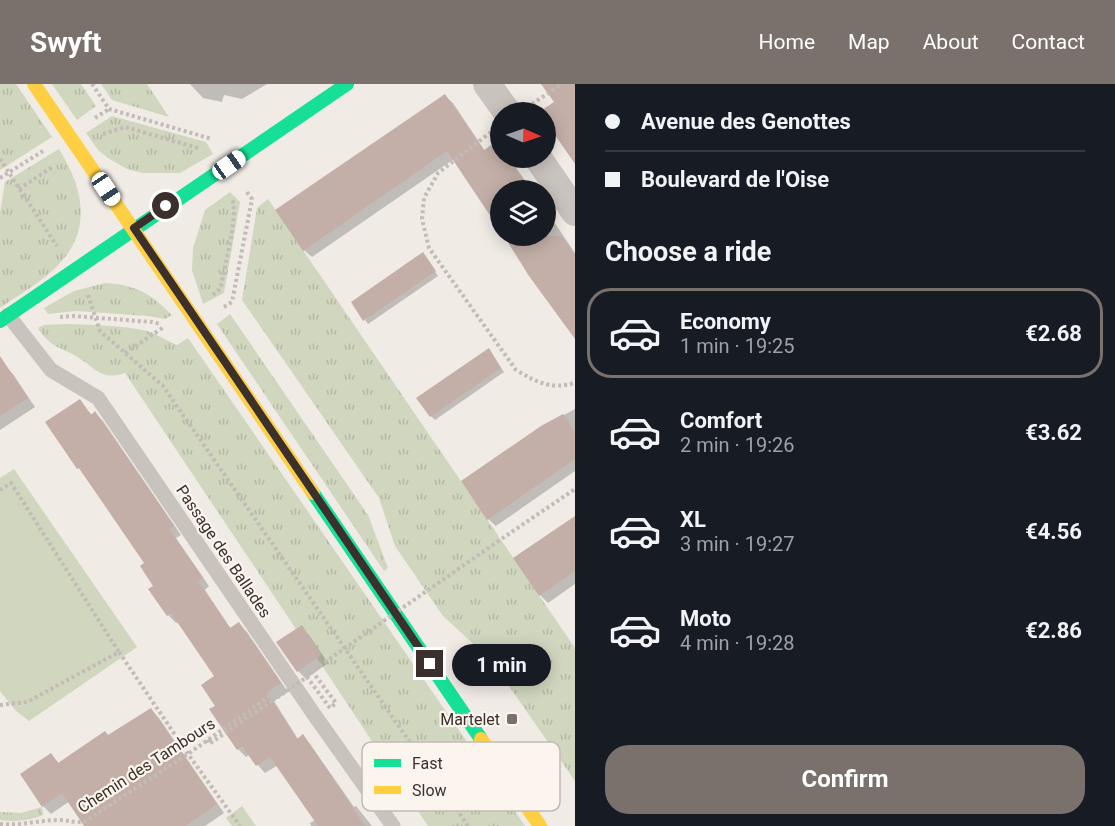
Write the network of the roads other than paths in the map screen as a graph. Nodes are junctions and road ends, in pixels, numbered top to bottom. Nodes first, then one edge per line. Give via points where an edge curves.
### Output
1 (34, 84) edge
2 (347, 84) edge
3 (487, 84) edge
4 (499, 102) edge
5 (544, 168) edge
6 (575, 212) edge
7 (134, 228) junction
8 (4, 318) edge
9 (483, 742) edge
10 (362, 782) edge
11 (382, 811) edge
12 (530, 811) edge
13 (393, 826) edge
14 (540, 826) edge

1 - 7 main road
2 - 7 main road
3 - 4 street
5 - 6 street
7 - 8 main road
7 - 9 main road
8 - 10 lane, Passage des Ballades via 19,330 51,370 98,398
11 - 13 lane, Passage des Ballades
12 - 14 main road

